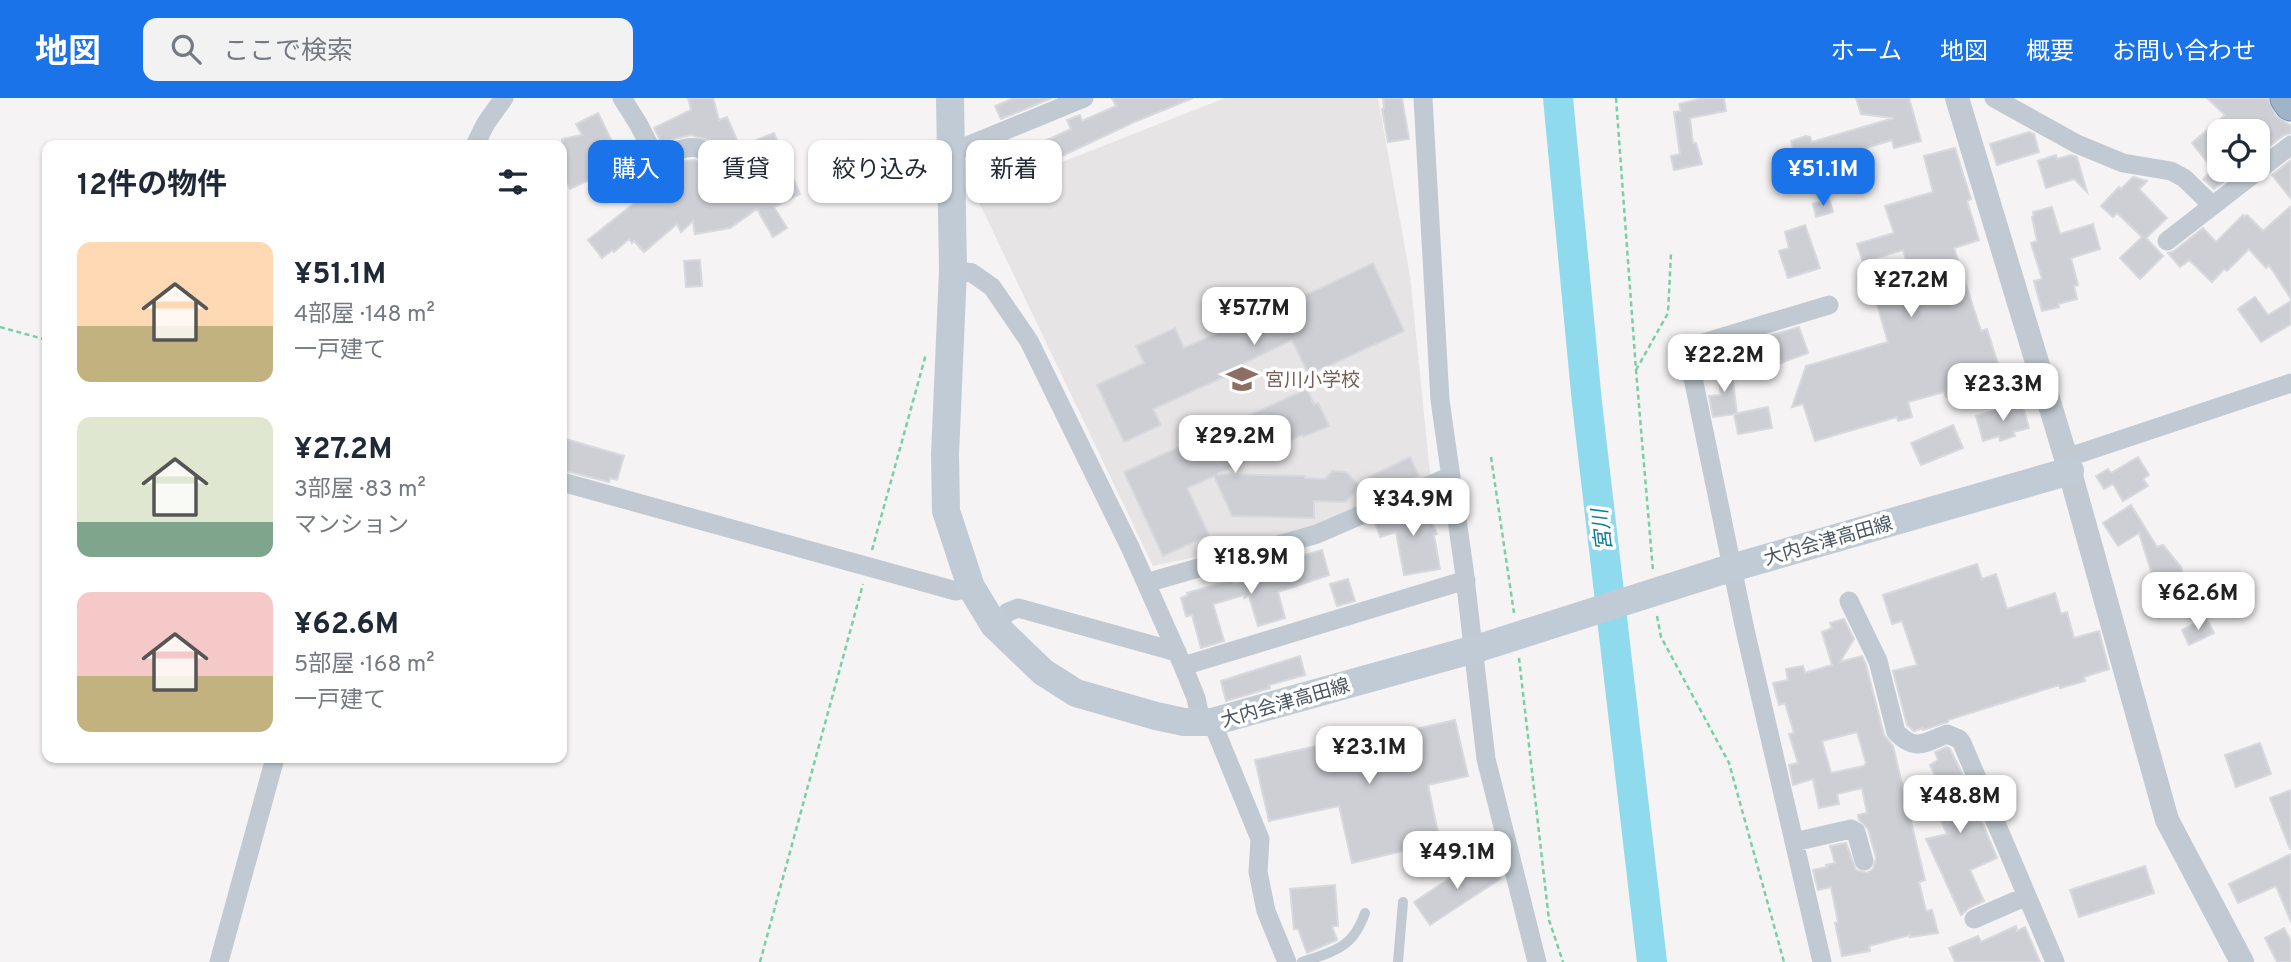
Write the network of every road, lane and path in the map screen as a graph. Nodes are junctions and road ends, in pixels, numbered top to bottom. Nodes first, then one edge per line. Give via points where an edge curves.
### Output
1 (504, 98) edge
2 (622, 98) edge
3 (950, 98) edge
4 (1084, 98) edge
5 (1423, 98) edge
6 (1616, 98) edge
7 (1994, 98) edge
8 (2287, 98) edge
9 (1960, 100) edge
10 (2291, 104) edge
11 (478, 140) edge
12 (950, 140) edge
13 (2291, 145) edge
14 (698, 148) edge
15 (952, 152) edge
16 (951, 203) edge
17 (2212, 205) junction
18 (2166, 241) dead end
19 (1671, 253) dead end
20 (953, 270) junction
21 (1829, 305) dead end
22 (0, 327) edge
23 (42, 339) edge
24 (927, 351) dead end
25 (1636, 370) junction
26 (2291, 383) edge
27 (1491, 457) dead end
28 (2068, 464) junction
29 (1451, 476) junction
30 (567, 483) edge
31 (868, 566) junction
32 (1727, 570) junction
33 (1654, 579) dead end
34 (1466, 580) junction
35 (1146, 583) junction
36 (971, 587) junction
37 (1849, 601) dead end
38 (1657, 605) dead end
39 (1514, 615) dead end
40 (994, 625) junction
41 (1478, 648) junction
42 (1518, 656) dead end
43 (1180, 659) junction
44 (1207, 722) junction
45 (274, 763) edge
46 (1794, 842) junction
47 (1864, 861) dead end
48 (2027, 896) junction
49 (1403, 902) dead end
50 (1365, 913) dead end
51 (1974, 919) dead end
52 (219, 962) edge
53 (760, 962) edge
54 (1287, 962) edge
55 (1302, 962) edge
56 (1398, 962) edge
57 (1537, 962) edge
58 (1563, 962) edge
59 (1784, 962) edge
60 (1822, 962) edge
61 (2055, 962) edge
62 (2242, 962) edge

1 - 11 street
2 - 14 street via 655,157 688,146
3 - 12 main road, 大内会津高田線
4 - 15 street
5 - 29 street via 1440,400
6 - 25 path
7 - 17 street via 2123,163 2171,171
8 - 10 highway
9 - 28 street
13 - 17 street
16 - 20 main road, 大内会津高田線
17 - 18 street
19 - 25 path via 1668,313
20 - 35 street via 972,273 992,287 1029,341
20 - 36 main road, 大内会津高田線 via 946,511
21 - 32 street via 1693,346 1693,378
22 - 23 path
24 - 31 path
25 - 33 path
26 - 28 street
27 - 39 path
28 - 32 main road, 大内会津高田線
28 - 62 street via 2167,820
29 - 34 street
29 - 35 street via 1317,534
30 - 31 street
31 - 36 street via 956,591
31 - 53 path
32 - 41 main road, 大内会津高田線, bridge
32 - 46 street
34 - 41 street
34 - 43 street
35 - 43 street
36 - 40 main road, 大内会津高田線
37 - 48 street via 1878,660 1896,732 1904,741 1920,745 1947,734 1959,739
38 - 59 path via 1661,637 1729,764
40 - 43 street via 1018,608
40 - 44 main road, 大内会津高田線 via 1043,672 1076,694 1156,716
41 - 44 main road, 大内会津高田線
41 - 57 street via 1486,759
42 - 58 path via 1549,920
43 - 44 street
44 - 54 street via 1260,839 1258,872 1266,911
45 - 52 street
46 - 47 street via 1851,829 1856,832
46 - 60 street
48 - 51 street
48 - 61 street
49 - 56 lane
50 - 55 lane via 1346,945

